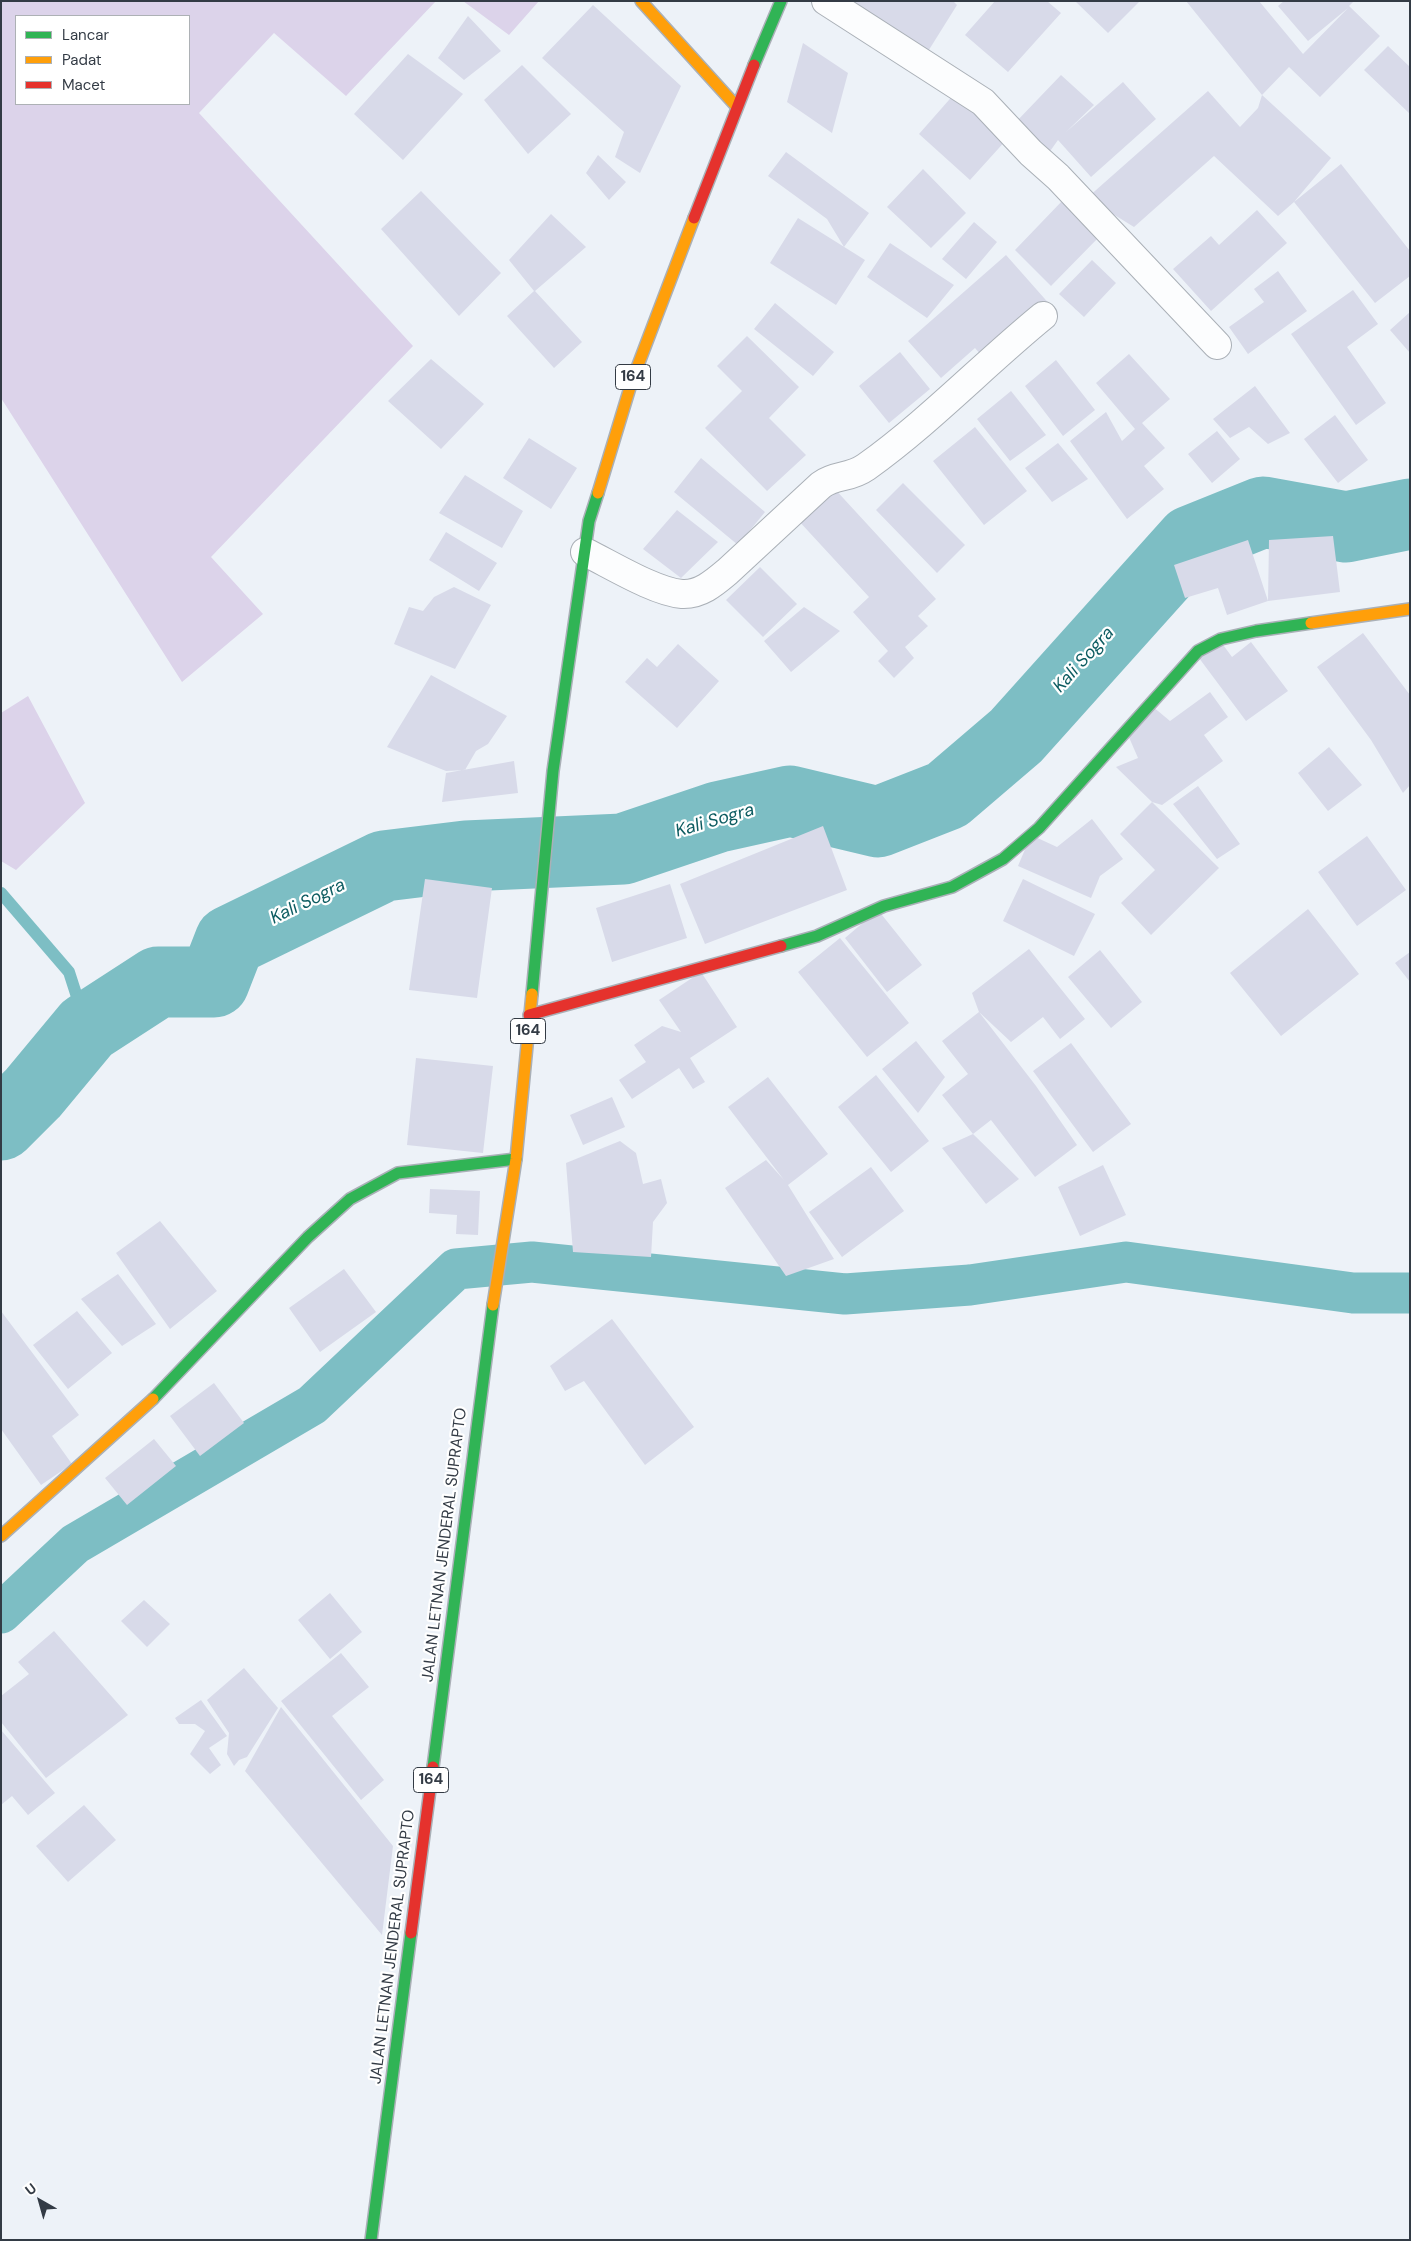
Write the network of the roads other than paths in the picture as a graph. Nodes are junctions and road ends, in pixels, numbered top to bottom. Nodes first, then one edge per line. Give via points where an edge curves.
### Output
1 (641, 1) edge
2 (781, 1) edge
3 (826, 1) edge
4 (737, 107) junction
5 (1043, 316) dead end
6 (1217, 345) dead end
7 (585, 552) junction
8 (1410, 609) edge
9 (529, 1015) junction
10 (516, 1159) junction
11 (1, 1536) edge
12 (371, 2240) edge

1 - 4 main road
2 - 4 main road, 164
3 - 6 street via 983,102
4 - 7 main road, 164 via 632,381 589,521
5 - 7 street via 900,441 858,472 844,478 834,477 821,484 727,572 700,591 682,594 649,585
7 - 9 main road, JALAN LETNAN JENDERAL SUPRAPTO / 164 via 553,771
8 - 9 main road via 1256,631 1221,638 1198,651 1039,828 1003,859 952,887 884,906 817,936
9 - 10 main road, JALAN LETNAN JENDERAL SUPRAPTO / 164
10 - 11 main road via 398,1173 350,1199 308,1237 142,1410
10 - 12 main road, JALAN LETNAN JENDERAL SUPRAPTO / 164

